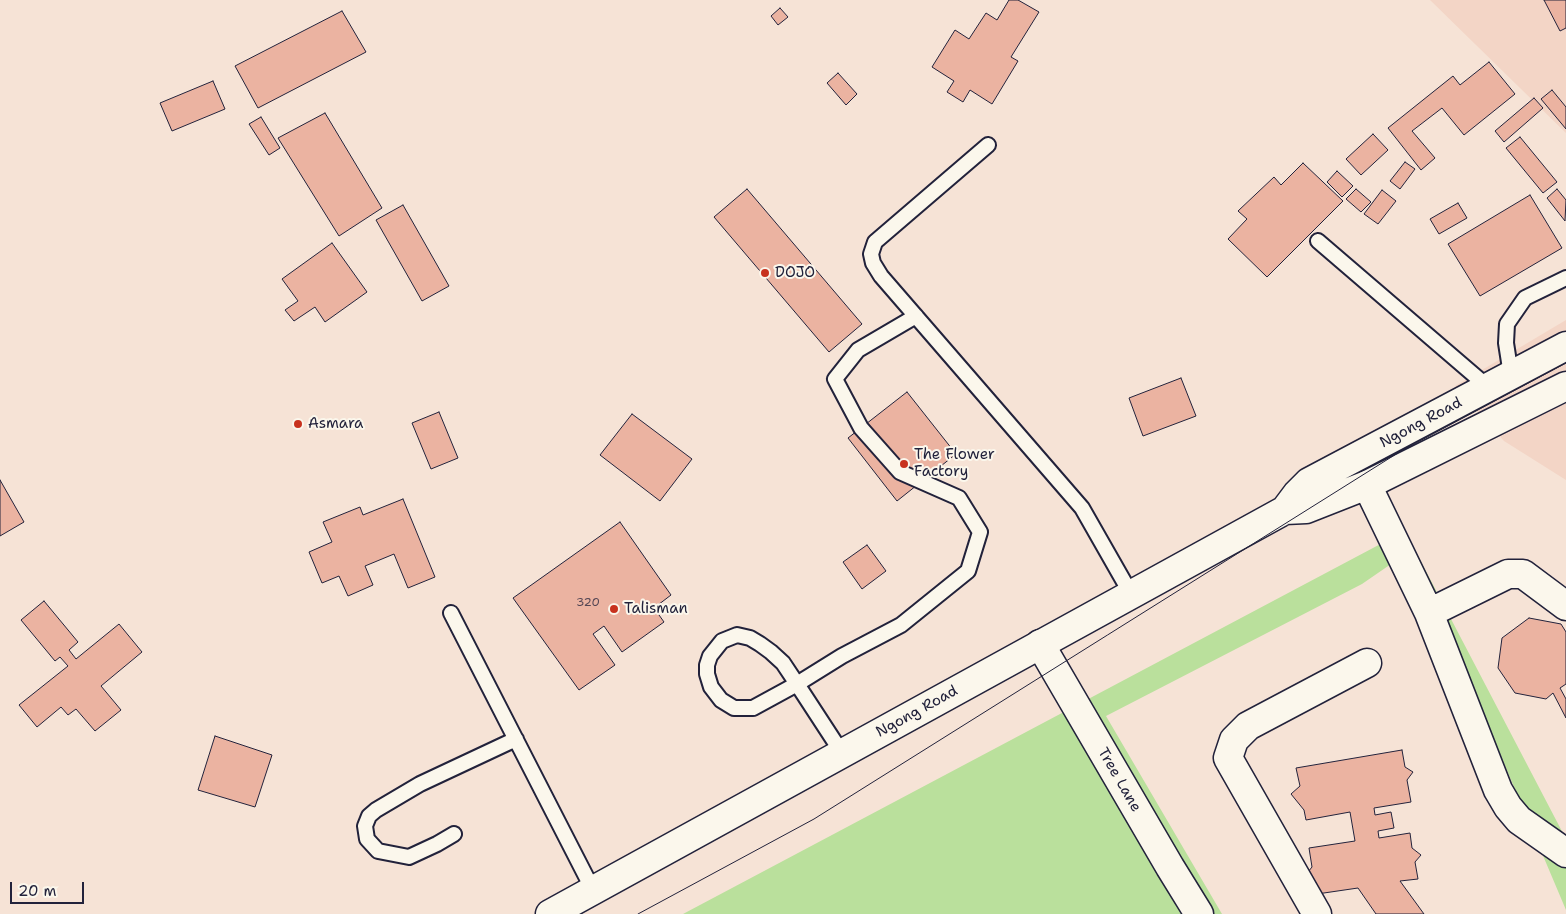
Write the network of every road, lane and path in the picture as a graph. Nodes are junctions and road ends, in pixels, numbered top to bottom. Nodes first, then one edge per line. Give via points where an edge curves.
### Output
1 (988, 145) dead end
2 (1318, 241) dead end
3 (1566, 278) edge
4 (916, 316) junction
5 (1566, 346) edge
6 (1500, 381) junction
7 (1566, 386) edge
8 (1367, 485) junction
9 (1285, 510) junction
10 (1131, 594) junction
11 (1566, 606) edge
12 (451, 613) dead end
13 (1429, 613) junction
14 (1040, 644) junction
15 (1367, 663) dead end
16 (797, 684) junction
17 (516, 739) junction
18 (842, 753) junction
19 (454, 834) dead end
20 (1566, 853) edge
21 (593, 890) junction
22 (550, 914) edge
23 (1199, 914) edge
24 (1317, 914) edge

1 - 4 lane via 875,242 871,254 873,263
2 - 6 lane
3 - 6 lane via 1525,298 1507,324
4 - 10 lane via 1082,508
4 - 16 lane via 858,350 835,379 861,428 900,472 959,498 980,532 968,572 901,625
5 - 6 main road, Ngong Road
6 - 9 main road, Ngong Road via 1310,482
7 - 8 main road, Ngong Road
8 - 9 main road, Ngong Road via 1306,509
8 - 13 main road
9 - 10 main road, Ngong Road
10 - 14 main road, Ngong Road
11 - 13 main road via 1523,574 1508,574
12 - 17 lane
13 - 20 main road via 1498,790 1519,820
14 - 18 main road, Ngong Road
14 - 23 main road, Tree Lane
15 - 24 main road via 1248,726 1234,740 1228,758
16 - 16 lane via 771,652 744,636 722,641 707,664 706,674 711,687 721,700 734,708 753,708
16 - 18 lane
17 - 19 lane via 420,784 376,810 365,826 367,839 378,851 409,857
17 - 21 lane
18 - 21 main road, Ngong Road
21 - 22 main road, Ngong Road

